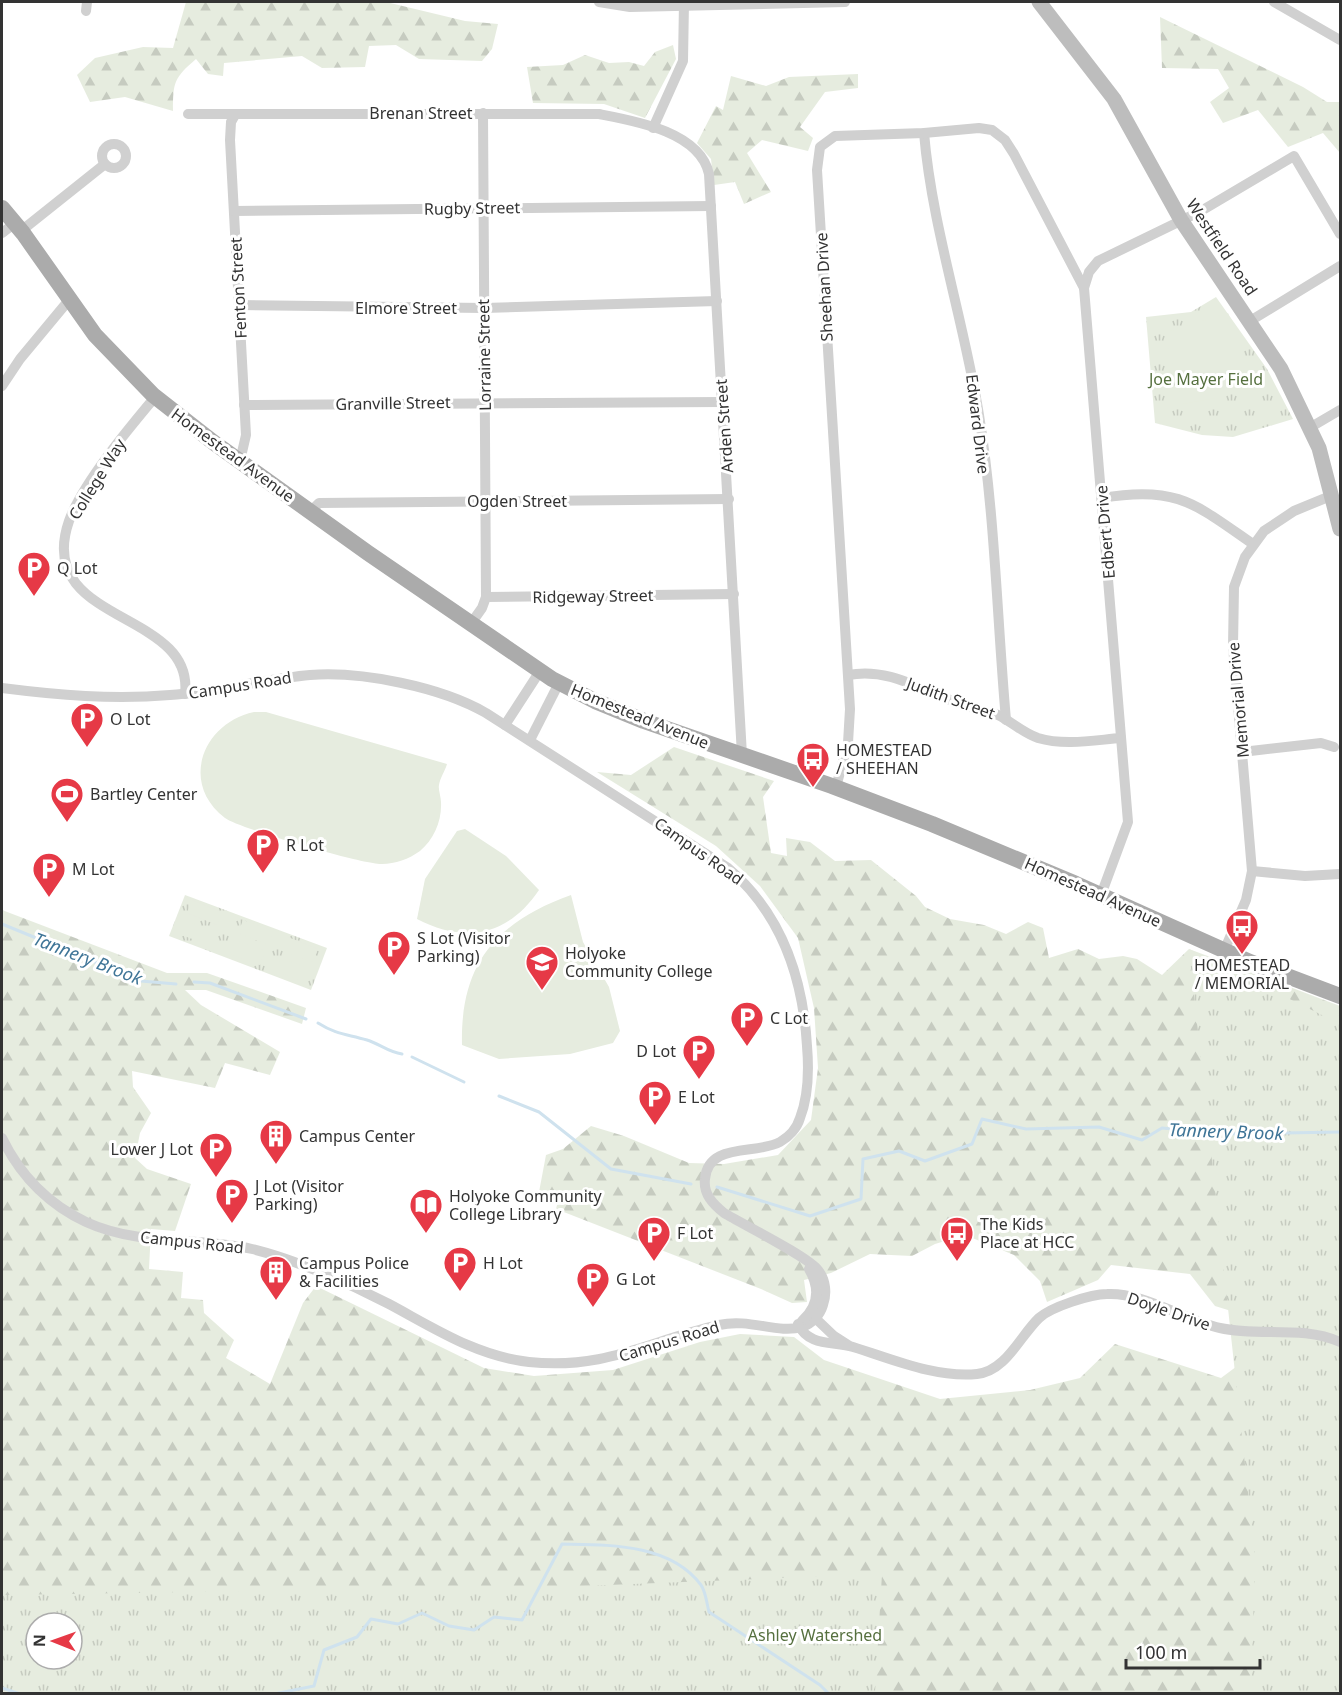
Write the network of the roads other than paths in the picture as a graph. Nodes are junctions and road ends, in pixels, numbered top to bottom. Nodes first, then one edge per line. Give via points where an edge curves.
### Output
1 (599, 2) edge
2 (845, 2) edge
3 (1039, 2) edge
4 (1274, 2) edge
5 (684, 4) edge
6 (1341, 40) edge
7 (483, 113) junction
8 (188, 114) dead end
9 (235, 115) junction
10 (652, 128) junction
11 (924, 133) junction
12 (105, 164) dead end
13 (711, 206) junction
14 (2, 208) edge
15 (483, 208) junction
16 (234, 211) junction
17 (1181, 220) junction
18 (12, 229) edge
19 (1341, 234) edge
20 (1341, 266) edge
21 (1084, 288) junction
22 (69, 300) junction
23 (717, 301) junction
24 (239, 305) junction
25 (484, 308) junction
26 (1250, 321) junction
27 (2, 386) edge
28 (155, 397) junction
29 (722, 402) junction
30 (485, 403) junction
31 (244, 405) junction
32 (1341, 410) edge
33 (1311, 427) junction
34 (240, 461) junction
35 (1333, 495) junction
36 (1102, 498) junction
37 (729, 499) junction
38 (486, 500) junction
39 (310, 512) junction
40 (1341, 529) edge
41 (1253, 544) junction
42 (734, 594) junction
43 (486, 597) junction
44 (470, 625) junction
45 (540, 672) junction
46 (848, 675) junction
47 (559, 683) junction
48 (2, 688) edge
49 (185, 694) junction
50 (1006, 720) junction
51 (505, 725) junction
52 (1121, 738) junction
53 (530, 740) junction
54 (1334, 747) dead end
55 (1242, 752) junction
56 (742, 755) junction
57 (836, 787) junction
58 (1252, 871) junction
59 (1341, 874) edge
60 (1101, 895) junction
61 (1224, 951) junction
62 (1341, 996) edge
63 (2, 1138) edge
64 (813, 1316) junction
65 (799, 1326) junction
66 (1341, 1342) edge
67 (848, 1345) junction

1 - 5 street via 630,7
2 - 5 street
3 - 17 main road, Westfield Road via 1114,99
4 - 6 street
5 - 10 street via 683,61
7 - 9 street, Brenan Street
7 - 10 street, Brenan Street via 599,114
7 - 15 street, Lorraine Street
8 - 9 street, Brenan Street
9 - 16 street, Fenton Street via 230,131
10 - 13 street, Arden Street via 687,143 704,159
11 - 21 street, Sheehan Drive via 979,128 992,130 1005,140
11 - 46 street, Sheehan Drive via 835,136 822,144 817,157
11 - 50 street, Edward Drive via 927,169 980,419
12 - 18 street
13 - 15 street, Rugby Street
13 - 23 street, Arden Street
14 - 18 main road, Homestead Avenue
15 - 16 street, Rugby Street
15 - 25 street, Lorraine Street
16 - 24 street, Fenton Street
17 - 19 street via 1294,156
17 - 21 street via 1098,261
17 - 26 main road, Westfield Road
18 - 22 main road, Homestead Avenue
20 - 26 street
21 - 36 street, Edbert Drive
22 - 27 street
22 - 28 main road, Homestead Avenue via 108,350
23 - 25 street, Elmore Street
23 - 29 street, Arden Street
24 - 25 street, Elmore Street
24 - 31 street, Fenton Street
25 - 30 street, Lorraine Street
26 - 33 main road, Westfield Road
28 - 34 main road, Homestead Avenue
28 - 49 street, College Way via 74,509 67,530 66,558 70,574 82,592 174,653 185,673
29 - 30 street, Granville Street
29 - 37 street, Arden Street
30 - 31 street, Granville Street
30 - 38 street, Lorraine Street
31 - 34 street, Fenton Street via 246,435
32 - 33 street
33 - 35 main road, Westfield Road
34 - 39 main road, Homestead Avenue
35 - 40 main road, Westfield Road
35 - 41 street, Memorial Drive via 1284,517
36 - 41 street via 1141,494 1176,497 1208,511
36 - 52 street, Edbert Drive
37 - 38 street, Ogden Street
37 - 42 street, Arden Street
38 - 39 street, Ogden Street via 319,503
38 - 43 street, Lorraine Street
39 - 44 main road, Homestead Avenue
41 - 55 street, Memorial Drive via 1236,578 1232,604
42 - 43 street, Ridgeway Street
42 - 56 street, Arden Street
43 - 44 street
44 - 45 main road, Homestead Avenue
45 - 47 main road, Homestead Avenue
45 - 51 street
46 - 50 street, Judith Street via 872,674 906,681
46 - 57 street, Sheehan Drive via 849,735
47 - 53 street
47 - 56 main road, Homestead Avenue via 625,713
48 - 49 street, Campus Road via 75,696
49 - 51 street, Campus Road via 300,676 351,675 448,695
50 - 52 street, Judith Street via 1025,733 1047,740
51 - 53 street, Campus Road
52 - 60 street, Edbert Drive via 1128,822
53 - 64 street, Campus Road via 728,868 760,899 775,923 795,971 804,1012 809,1073 804,1105 797,1126 781,1141 714,1159 707,1167 705,1185 708,1196 724,1213 802,1259 815,1279
54 - 55 street via 1321,743
55 - 58 street, Memorial Drive
56 - 57 main road, Homestead Avenue
57 - 60 main road, Homestead Avenue
58 - 59 street via 1305,876
58 - 61 street, Memorial Drive via 1246,900
60 - 61 main road, Homestead Avenue
61 - 62 main road, Homestead Avenue
63 - 65 street, Campus Road via 13,1160 36,1188 87,1222 126,1235 233,1245 281,1258 371,1295 453,1339 496,1356 529,1362 585,1362 619,1357 729,1323 787,1329
64 - 65 street, Campus Road
64 - 67 street, Doyle Drive
65 - 67 street, Doyle Drive via 823,1344
66 - 67 street, Doyle Drive via 1296,1330 1220,1328 1140,1300 1105,1294 1040,1317 997,1367 978,1374 922,1368

